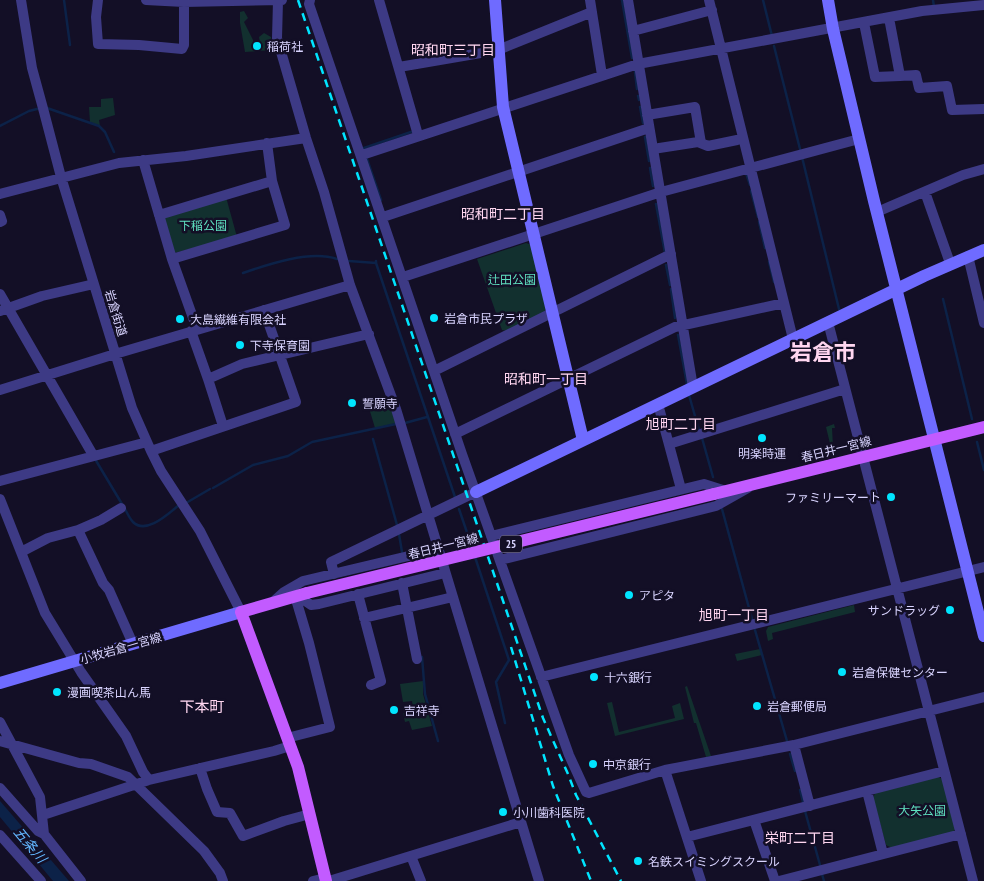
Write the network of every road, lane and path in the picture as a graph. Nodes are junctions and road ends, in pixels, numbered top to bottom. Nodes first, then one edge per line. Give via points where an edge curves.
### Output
1 (21, 0) edge
2 (98, 0) edge
3 (146, 0) edge
4 (280, 0) edge
5 (310, 0) edge
6 (379, 0) edge
7 (495, 0) edge
8 (590, 0) edge
9 (628, 0) edge
10 (828, 0) edge
11 (172, 1) edge
12 (255, 1) edge
13 (184, 2) junction
14 (710, 5) edge
15 (984, 5) edge
16 (592, 12) junction
17 (889, 18) junction
18 (864, 23) junction
19 (833, 29) junction
20 (632, 31) junction
21 (721, 48) junction
22 (498, 50) junction
23 (638, 64) junction
24 (399, 67) junction
25 (602, 75) junction
26 (900, 76) junction
27 (503, 107) junction
28 (984, 110) edge
29 (647, 115) junction
30 (649, 128) junction
31 (418, 135) junction
32 (306, 138) junction
33 (859, 138) junction
34 (737, 140) dead end
35 (267, 143) junction
36 (701, 143) junction
37 (653, 149) junction
38 (362, 155) junction
39 (143, 160) junction
40 (750, 167) junction
41 (984, 169) edge
42 (518, 172) junction
43 (62, 177) junction
44 (272, 181) junction
45 (661, 192) junction
46 (925, 192) junction
47 (0, 194) edge
48 (876, 212) junction
49 (159, 215) junction
50 (0, 216) edge
51 (383, 217) junction
52 (0, 222) edge
53 (533, 234) junction
54 (984, 250) edge
55 (671, 254) junction
56 (968, 256) junction
57 (172, 259) junction
58 (950, 264) junction
59 (403, 277) junction
60 (94, 284) junction
61 (350, 285) junction
62 (896, 289) junction
63 (0, 294) edge
64 (981, 299) edge
65 (784, 303) junction
66 (4, 310) edge
67 (264, 310) junction
68 (552, 312) junction
69 (828, 322) junction
70 (984, 323) edge
71 (683, 325) junction
72 (194, 330) junction
73 (369, 334) junction
74 (793, 339) junction
75 (115, 354) junction
76 (280, 355) junction
77 (434, 372) junction
78 (46, 375) junction
79 (208, 379) junction
80 (568, 380) junction
81 (693, 387) junction
82 (845, 388) junction
83 (0, 390) edge
84 (658, 404) junction
85 (223, 426) junction
86 (984, 427) edge
87 (455, 434) junction
88 (934, 439) junction
89 (583, 440) junction
90 (669, 444) junction
91 (149, 446) junction
92 (93, 455) junction
93 (863, 457) junction
94 (0, 480) edge
95 (758, 483) junction
96 (681, 489) junction
97 (476, 492) junction
98 (720, 492) junction
99 (0, 499) edge
100 (121, 508) dead end
101 (428, 515) junction
102 (78, 530) junction
103 (491, 536) junction
104 (438, 549) junction
105 (21, 552) junction
106 (500, 560) junction
107 (984, 567) edge
108 (967, 572) junction
109 (445, 573) junction
110 (334, 574) junction
111 (402, 583) junction
112 (897, 589) junction
113 (358, 594) junction
114 (300, 595) junction
115 (453, 597) junction
116 (273, 603) junction
117 (407, 608) junction
118 (241, 612) junction
119 (364, 618) junction
120 (984, 636) edge
121 (133, 644) junction
122 (417, 659) dead end
123 (75, 661) junction
124 (541, 678) junction
125 (0, 684) edge
126 (371, 684) dead end
127 (984, 697) edge
128 (929, 711) junction
129 (0, 722) edge
130 (0, 741) edge
131 (289, 742) junction
132 (12, 744) junction
133 (794, 745) junction
134 (200, 768) junction
135 (665, 770) junction
136 (944, 771) junction
137 (149, 780) junction
138 (135, 785) junction
139 (0, 788) edge
140 (867, 791) junction
141 (810, 806) junction
142 (310, 814) junction
143 (43, 815) junction
144 (754, 820) junction
145 (521, 822) junction
146 (0, 834) edge
147 (44, 834) junction
148 (961, 834) junction
149 (686, 837) junction
150 (883, 854) junction
151 (411, 856) junction
152 (324, 880) edge
153 (41, 881) edge
154 (81, 881) edge
155 (223, 881) edge
156 (421, 881) edge
157 (539, 881) edge
158 (701, 881) edge
159 (775, 881) edge
160 (779, 881) edge
161 (973, 881) edge

1 - 43 street, 岩倉街道 via 34,76
2 - 13 street via 98,44 182,49
3 - 11 street
4 - 12 street
4 - 32 street via 277,38
5 - 38 street
6 - 24 street
7 - 22 street
8 - 16 street
9 - 20 street
10 - 19 street
11 - 13 street
12 - 13 street
14 - 20 street
14 - 21 street
15 - 17 street
16 - 22 street
16 - 25 street
17 - 18 street
17 - 26 street
18 - 19 street
18 - 26 street via 875,77
19 - 21 street
19 - 33 street
20 - 23 street
21 - 23 street
21 - 40 street
22 - 24 street
22 - 27 street
23 - 25 street
23 - 29 street
24 - 31 street
25 - 27 street
26 - 28 street via 916,75 920,88 947,86 952,110
27 - 31 street
27 - 42 street
29 - 30 street
29 - 36 street via 694,107
30 - 37 street
30 - 42 street
31 - 38 street
32 - 35 street
32 - 61 street
33 - 40 street
33 - 48 street
34 - 36 street via 708,146
35 - 39 street
35 - 44 street
36 - 37 street
37 - 45 street
38 - 51 street
39 - 43 street
39 - 49 street
40 - 45 street
40 - 65 street
41 - 46 street
42 - 51 street
42 - 53 street
43 - 47 street
43 - 60 street, 岩倉街道
44 - 49 street
44 - 57 street via 286,225
45 - 53 street
45 - 55 street
46 - 48 street
46 - 58 street
48 - 62 street
49 - 57 street
50 - 52 street
51 - 59 street
53 - 59 street
53 - 68 street
54 - 56 street
55 - 68 street
55 - 71 street
56 - 58 street
56 - 64 street
57 - 72 street
58 - 62 street
59 - 77 street
60 - 66 street via 42,296
60 - 75 street, 岩倉街道
61 - 67 street
61 - 73 street
62 - 69 street
62 - 88 street
63 - 66 street
64 - 70 street
65 - 71 street
65 - 74 street
66 - 78 street
67 - 72 street
67 - 76 street
68 - 77 street
68 - 80 street
69 - 74 street
69 - 82 street
71 - 80 street
71 - 81 street
72 - 75 street
72 - 79 street
73 - 76 street
73 - 101 street
74 - 81 street
75 - 78 street
75 - 91 street, 岩倉街道 via 132,408
76 - 79 street via 242,364
76 - 85 street via 296,402
77 - 87 street
78 - 83 street
78 - 92 street
79 - 85 street
80 - 87 street
80 - 89 street
81 - 84 street
82 - 90 street
82 - 93 street
84 - 89 street
84 - 90 street
85 - 91 street
86 - 88 main road, 春日井一宮線 / 25
87 - 97 street
88 - 93 main road, 春日井一宮線 / 25
88 - 108 street
89 - 97 street
90 - 96 street
91 - 92 street
91 - 118 street, 岩倉街道 via 201,533
92 - 94 street
93 - 95 main road, 春日井一宮線 / 25
93 - 112 street
95 - 98 main road, 春日井一宮線 / 25
95 - 106 street via 716,506
96 - 98 street via 704,484
96 - 103 street
97 - 101 street
97 - 103 street
98 - 114 main road, 春日井一宮線 / 25, bridge
99 - 105 street
100 - 102 street
101 - 104 street
101 - 110 street via 331,562
102 - 105 street via 48,538
102 - 121 street
103 - 106 street
104 - 109 street
104 - 110 street
105 - 123 street via 45,613
106 - 124 street
107 - 108 street
108 - 112 street
108 - 120 street
109 - 111 street
109 - 115 street
110 - 116 street via 303,581
111 - 113 street
111 - 117 street
112 - 124 street
112 - 128 street
113 - 114 street via 311,605
113 - 119 street
114 - 116 main road, 春日井一宮線 / 25
114 - 131 street via 330,727
115 - 117 street
115 - 145 street
116 - 118 main road, 春日井一宮線 / 25
117 - 119 street
117 - 122 street
118 - 121 street, 小牧岩倉一宮線
118 - 131 main road
119 - 126 street via 381,681
121 - 123 street, 小牧岩倉一宮線
123 - 125 street, 小牧岩倉一宮線
123 - 137 street via 126,736
124 - 135 street via 586,792
127 - 128 street
128 - 133 street
128 - 136 street
129 - 132 street
130 - 132 street
131 - 134 street via 274,751
131 - 142 main road
132 - 138 street via 91,764 128,777
132 - 143 street via 40,798
133 - 135 street
133 - 141 street
134 - 137 street
134 - 142 street via 217,812 230,813 243,836
135 - 149 street
136 - 140 street
136 - 148 street
137 - 138 street
138 - 143 street
138 - 155 street via 204,851
139 - 147 street
140 - 141 street
140 - 150 street
141 - 144 street
142 - 152 main road
143 - 147 street
144 - 149 street
144 - 159 street
145 - 151 street
145 - 157 street
146 - 153 street
147 - 154 street
148 - 150 street
148 - 161 street
149 - 158 street
150 - 160 street
151 - 152 street
151 - 156 street

